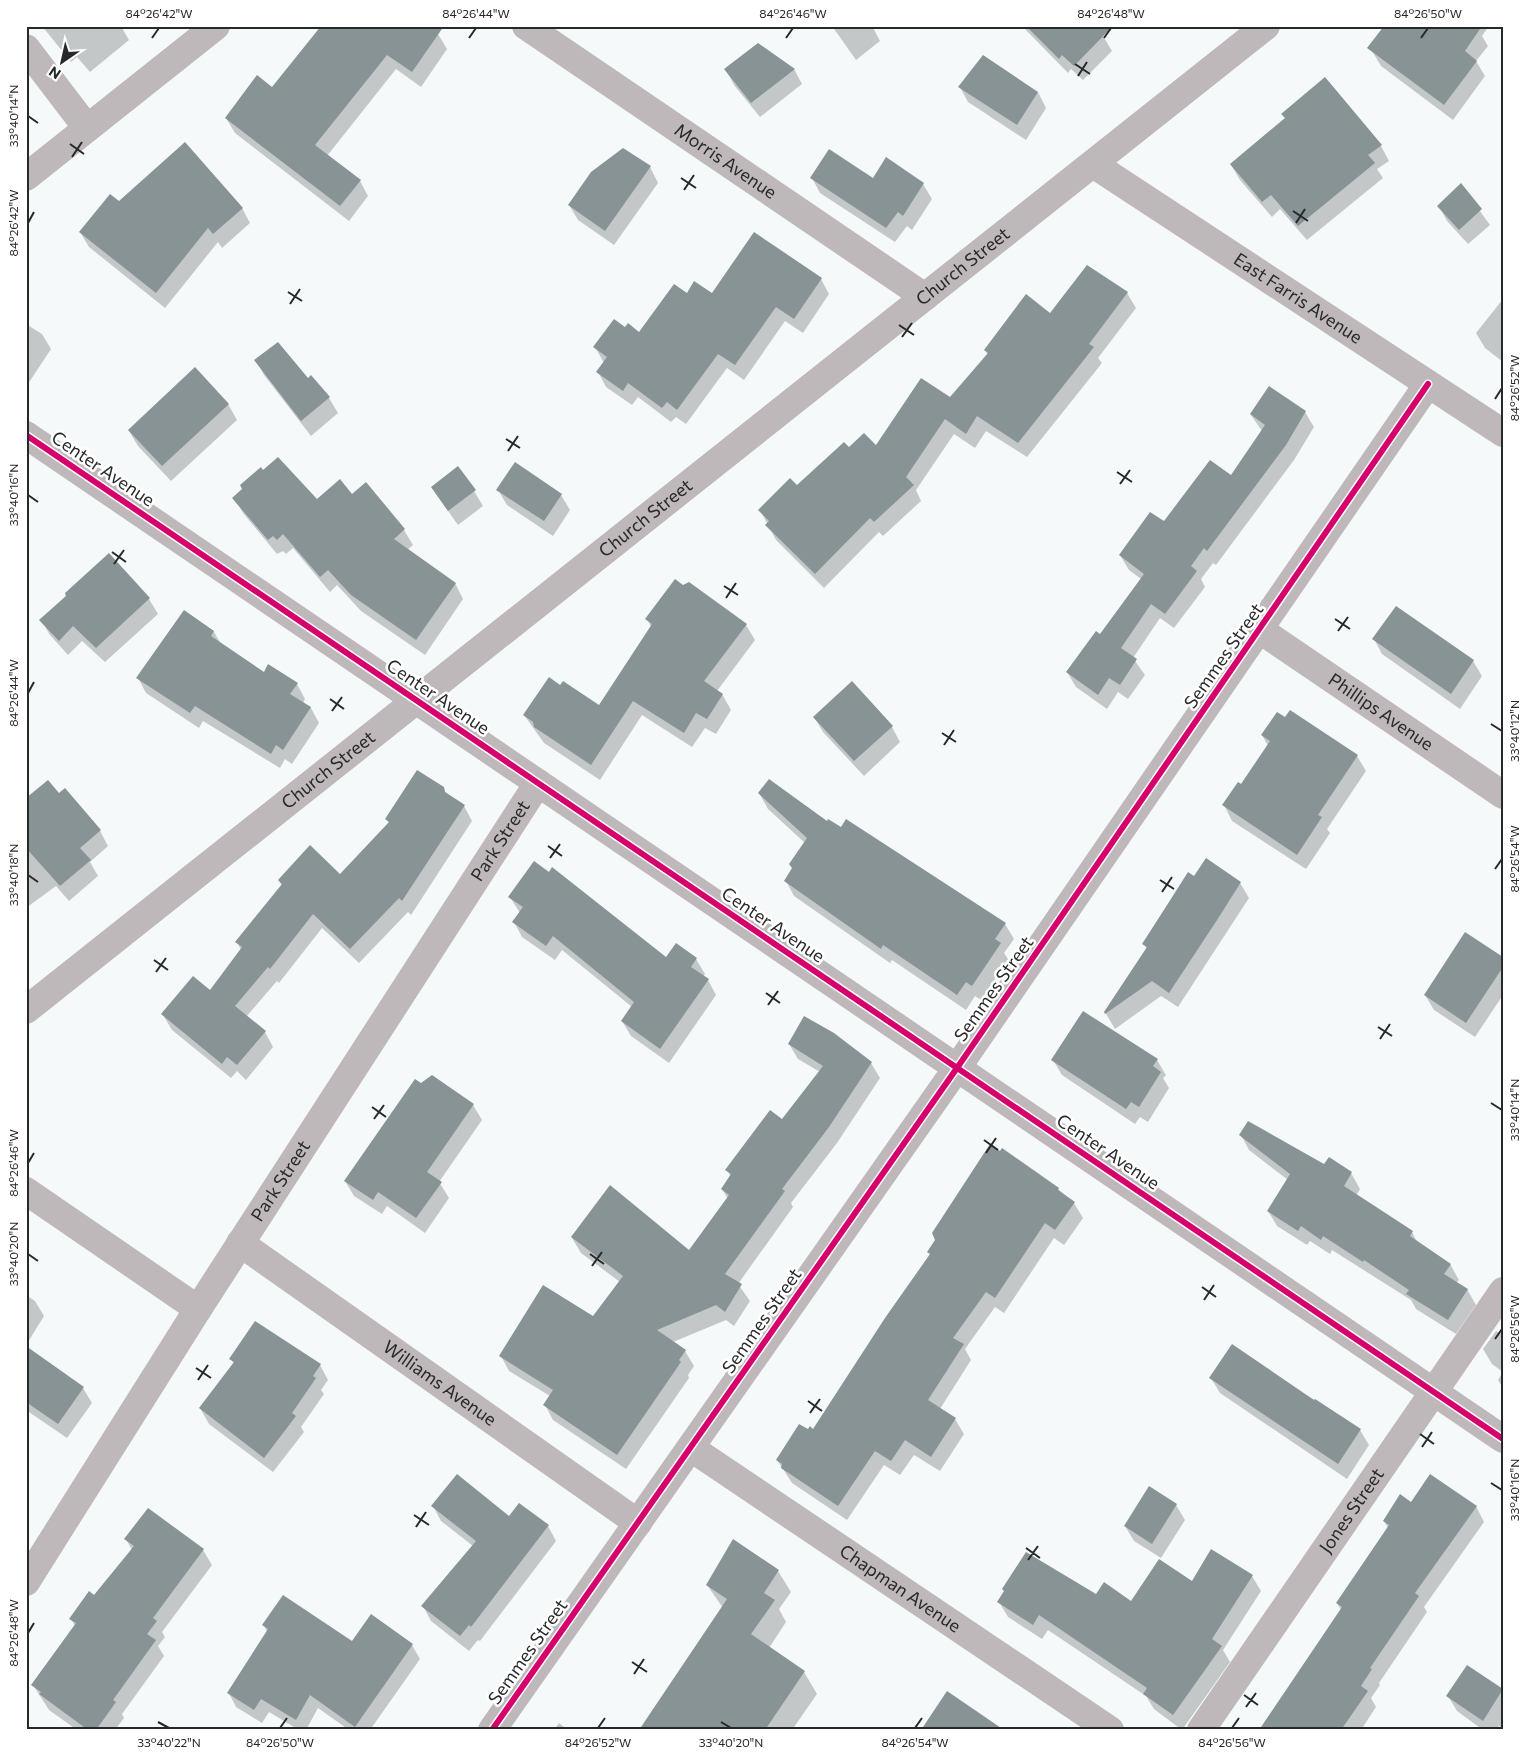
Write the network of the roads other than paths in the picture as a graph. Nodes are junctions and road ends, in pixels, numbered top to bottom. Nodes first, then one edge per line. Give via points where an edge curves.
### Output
1 (216, 26) edge
2 (526, 26) edge
3 (1266, 26) edge
4 (26, 48) edge
5 (87, 128) junction
6 (1093, 164) junction
7 (26, 177) edge
8 (925, 297) junction
9 (1428, 384) junction
10 (1503, 433) edge
11 (26, 435) edge
12 (1260, 630) junction
13 (416, 700) junction
14 (538, 783) junction
15 (1503, 795) edge
16 (26, 1010) edge
17 (957, 1068) junction
18 (26, 1191) edge
19 (240, 1242) junction
20 (1503, 1291) edge
21 (198, 1308) junction
22 (1434, 1392) junction
23 (1503, 1439) edge
24 (691, 1448) junction
25 (638, 1523) junction
26 (26, 1582) edge
27 (492, 1730) edge
28 (1110, 1730) edge
29 (1201, 1730) edge

1 - 5 street
2 - 8 street, Morris Avenue
3 - 6 street, Church Street
4 - 5 street
5 - 7 street
6 - 8 street, Church Street
6 - 9 street, East Farris Avenue
8 - 13 street, Church Street
9 - 10 street, East Farris Avenue
9 - 12 street, Semmes Street
11 - 13 street, Center Avenue
12 - 15 street, Phillips Avenue
12 - 17 street, Semmes Street
13 - 14 street, Center Avenue
13 - 16 street, Church Street
14 - 17 street, Center Avenue
14 - 19 street, Park Street
17 - 22 street, Center Avenue
17 - 24 street, Semmes Street
18 - 21 street
19 - 21 street, Park Street
19 - 25 street, Williams Avenue
20 - 22 street, Jones Street
21 - 26 street, Park Street
22 - 23 street, Center Avenue
22 - 29 street, Jones Street
24 - 25 street, Semmes Street
24 - 28 street, Chapman Avenue
25 - 27 street, Semmes Street

